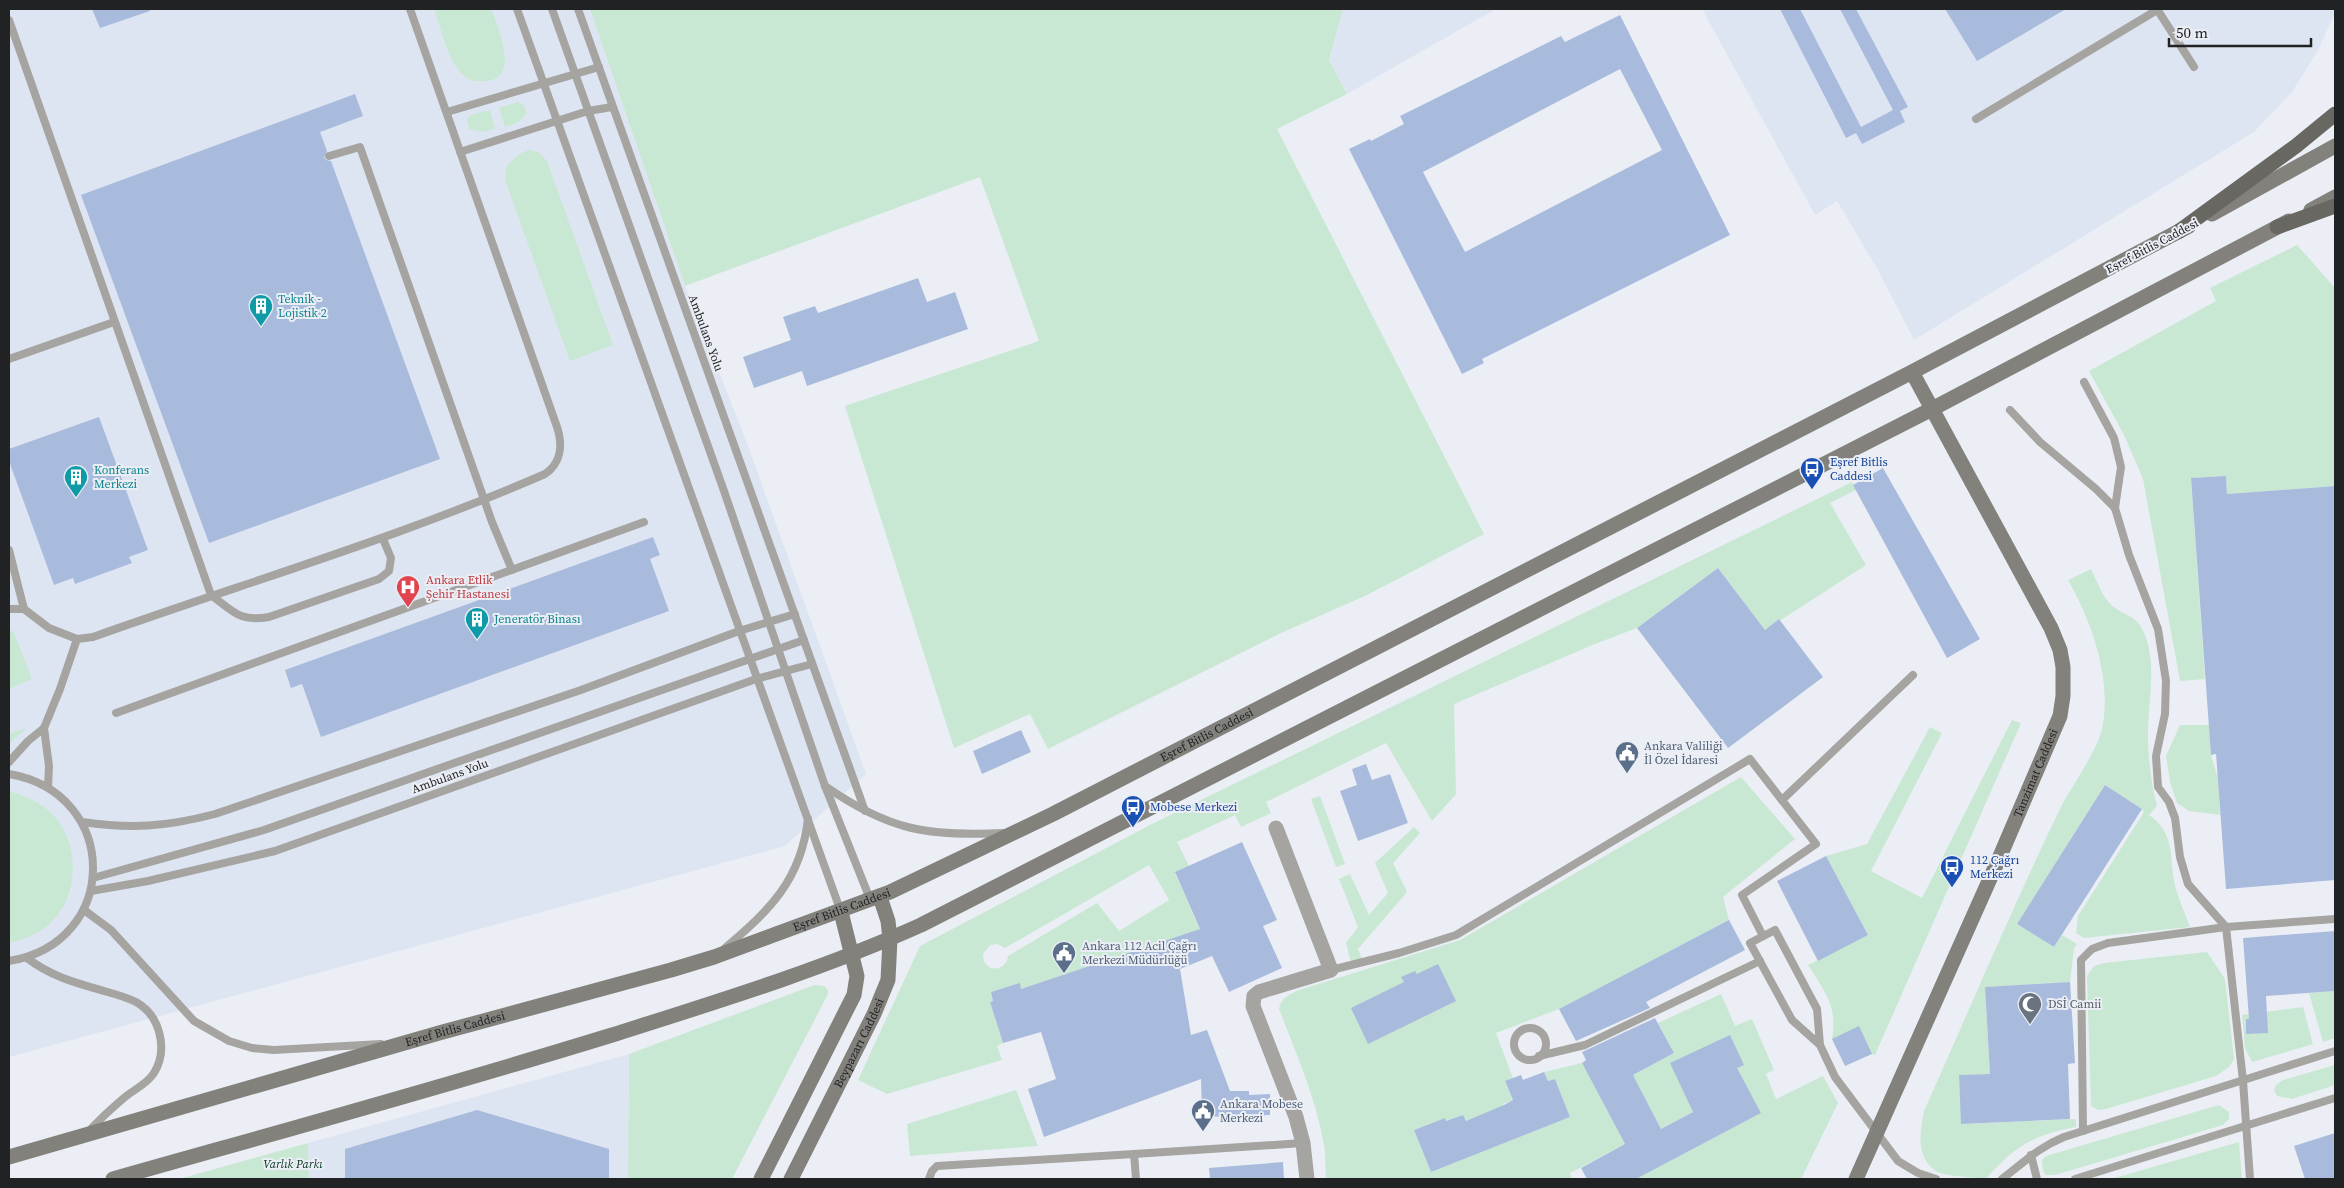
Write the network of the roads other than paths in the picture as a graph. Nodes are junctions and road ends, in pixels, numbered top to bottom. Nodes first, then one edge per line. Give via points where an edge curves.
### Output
1 (410, 9) edge
2 (518, 9) edge
3 (552, 9) edge
4 (578, 9) edge
5 (2157, 10) edge
6 (9, 20) edge
7 (599, 67) junction
8 (2194, 67) dead end
9 (575, 75) junction
10 (544, 84) junction
11 (612, 107) junction
12 (588, 111) junction
13 (447, 112) junction
14 (2335, 114) edge
15 (1976, 119) dead end
16 (557, 120) junction
17 (2335, 146) edge
18 (460, 152) junction
19 (329, 156) dead end
20 (2335, 197) edge
21 (2335, 206) edge
22 (2277, 228) junction
23 (2178, 232) junction
24 (114, 322) junction
25 (9, 359) edge
26 (1912, 372) junction
27 (2084, 382) dead end
28 (1932, 409) junction
29 (2010, 410) dead end
30 (485, 500) junction
31 (2115, 508) junction
32 (644, 522) dead end
33 (384, 539) junction
34 (9, 550) edge
35 (512, 570) junction
36 (211, 595) junction
37 (9, 609) edge
38 (24, 609) junction
39 (795, 614) junction
40 (769, 622) junction
41 (740, 631) junction
42 (77, 639) junction
43 (804, 640) junction
44 (779, 649) junction
45 (749, 658) junction
46 (812, 664) junction
47 (786, 671) junction
48 (1913, 675) dead end
49 (756, 679) junction
50 (116, 713) dead end
51 (44, 728) junction
52 (9, 762) edge
53 (9, 774) edge
54 (825, 786) junction
55 (48, 787) junction
56 (1782, 800) junction
57 (865, 811) junction
58 (808, 817) junction
59 (82, 822) junction
60 (1276, 828) dead end
61 (1014, 833) junction
62 (94, 878) junction
63 (91, 891) junction
64 (875, 898) junction
65 (84, 910) junction
66 (841, 912) junction
67 (2335, 919) edge
68 (2226, 926) junction
69 (1763, 936) junction
70 (890, 939) junction
71 (853, 953) junction
72 (714, 957) junction
73 (27, 958) junction
74 (9, 961) edge
75 (1760, 961) junction
76 (1331, 970) junction
77 (408, 1043) junction
78 (1820, 1045) junction
79 (2335, 1050) edge
80 (1539, 1056) junction
81 (2243, 1081) junction
82 (2335, 1098) edge
83 (2246, 1126) junction
84 (2083, 1131) junction
85 (1877, 1133) junction
86 (84, 1137) junction
87 (1304, 1143) junction
88 (1134, 1154) junction
89 (2031, 1155) junction
90 (9, 1157) edge
91 (113, 1179) edge
92 (762, 1179) edge
93 (791, 1179) edge
94 (929, 1179) edge
95 (1136, 1179) edge
96 (1307, 1179) edge
97 (1856, 1179) edge
98 (1936, 1179) edge
99 (2002, 1179) edge
100 (2036, 1179) edge
101 (2075, 1179) edge
102 (2250, 1179) edge

1 - 13 lane
2 - 10 lane
3 - 9 lane
4 - 7 lane, Ambulans Yolu
5 - 8 lane
5 - 15 lane
6 - 24 lane
7 - 9 lane
7 - 11 lane, Ambulans Yolu
9 - 10 lane
9 - 12 lane
10 - 13 lane
10 - 16 lane
11 - 12 lane
11 - 39 lane, Ambulans Yolu
12 - 16 lane
12 - 40 lane
13 - 18 lane
14 - 23 main road
16 - 18 lane
16 - 41 lane
17 - 23 main road, Eşref Bitlis Caddesi
18 - 30 lane via 561,442 558,460 551,470
19 - 30 lane via 360,147
20 - 22 main road
21 - 22 main road
22 - 28 main road
23 - 26 main road, Eşref Bitlis Caddesi
24 - 25 lane
24 - 36 lane
26 - 28 main road, Tanzimat Caddesi
26 - 61 main road, Eşref Bitlis Caddesi
27 - 31 lane via 2114,438 2121,467
28 - 70 main road
28 - 85 main road, Tanzimat Caddesi via 2054,634 2062,658 2063,696 2060,716
29 - 31 lane via 2040,442
30 - 33 lane
30 - 35 lane
31 - 68 lane via 2158,629 2166,681 2156,756 2158,787 2169,802 2174,818 2188,884
32 - 35 lane
33 - 36 lane
33 - 36 lane via 391,558 389,571 379,579 269,617 243,618
34 - 38 lane
35 - 50 lane
36 - 42 lane via 93,637
37 - 38 lane
38 - 42 lane via 49,628
39 - 40 lane
39 - 43 lane, Ambulans Yolu
40 - 41 lane
40 - 44 lane
41 - 45 lane
41 - 59 lane via 581,690 215,814 149,827
42 - 51 lane
43 - 44 lane
43 - 46 lane, Ambulans Yolu
44 - 45 lane
44 - 47 lane
45 - 49 lane
45 - 62 lane via 264,830
46 - 47 lane, Ambulans Yolu
46 - 57 lane, Ambulans Yolu
47 - 49 lane, Ambulans Yolu
47 - 54 lane
48 - 56 lane
49 - 58 lane
49 - 63 lane, Ambulans Yolu via 275,851
51 - 52 lane
51 - 55 lane
53 - 55 lane via 26,777
54 - 57 lane
54 - 64 lane
55 - 59 lane via 67,802
56 - 69 lane via 1816,844 1742,895
56 - 76 lane via 1750,759 1456,935
57 - 61 lane via 896,825 936,834
58 - 66 lane
58 - 72 lane via 802,852 788,884 769,908
59 - 62 lane via 91,844
60 - 76 street
61 - 64 main road, Eşref Bitlis Caddesi
62 - 63 lane
63 - 65 lane
64 - 66 main road, Eşref Bitlis Caddesi
64 - 70 main road, Beypazarı Caddesi via 888,921
65 - 73 lane via 69,932 50,948
65 - 77 lane via 111,930 194,1021 230,1041 274,1050
66 - 71 main road, Beypazarı Caddesi
66 - 72 main road, Eşref Bitlis Caddesi
67 - 68 lane
68 - 81 lane
68 - 84 lane via 2108,943 2092,949 2081,960
69 - 75 lane via 1750,943
69 - 78 lane via 1775,930 1817,1009
70 - 71 main road
70 - 93 main road, Beypazarı Caddesi via 890,969 882,996
71 - 91 main road via 719,1002 523,1062
71 - 92 main road, Beypazarı Caddesi via 858,976 854,994
72 - 77 main road, Eşref Bitlis Caddesi
73 - 74 lane
73 - 86 lane via 42,970 61,978 138,1003 154,1019 160,1033 161,1048 154,1073 145,1084 101,1118
75 - 78 lane via 1792,1020
75 - 80 lane via 1585,1045
76 - 87 street via 1254,996 1253,1006
77 - 86 main road, Eşref Bitlis Caddesi
78 - 85 lane via 1835,1077
79 - 81 lane
80 - 80 lane via 1546,1043 1542,1033 1533,1028 1518,1032 1514,1047 1520,1056 1530,1059
81 - 83 lane
81 - 84 lane
82 - 83 lane
83 - 101 lane
83 - 102 lane
84 - 89 lane via 2048,1144
85 - 97 main road, Tanzimat Caddesi
85 - 98 lane via 1898,1161
86 - 90 main road, Eşref Bitlis Caddesi
87 - 88 lane
87 - 96 street
88 - 94 lane via 937,1166
88 - 95 lane
89 - 99 lane
89 - 100 lane

